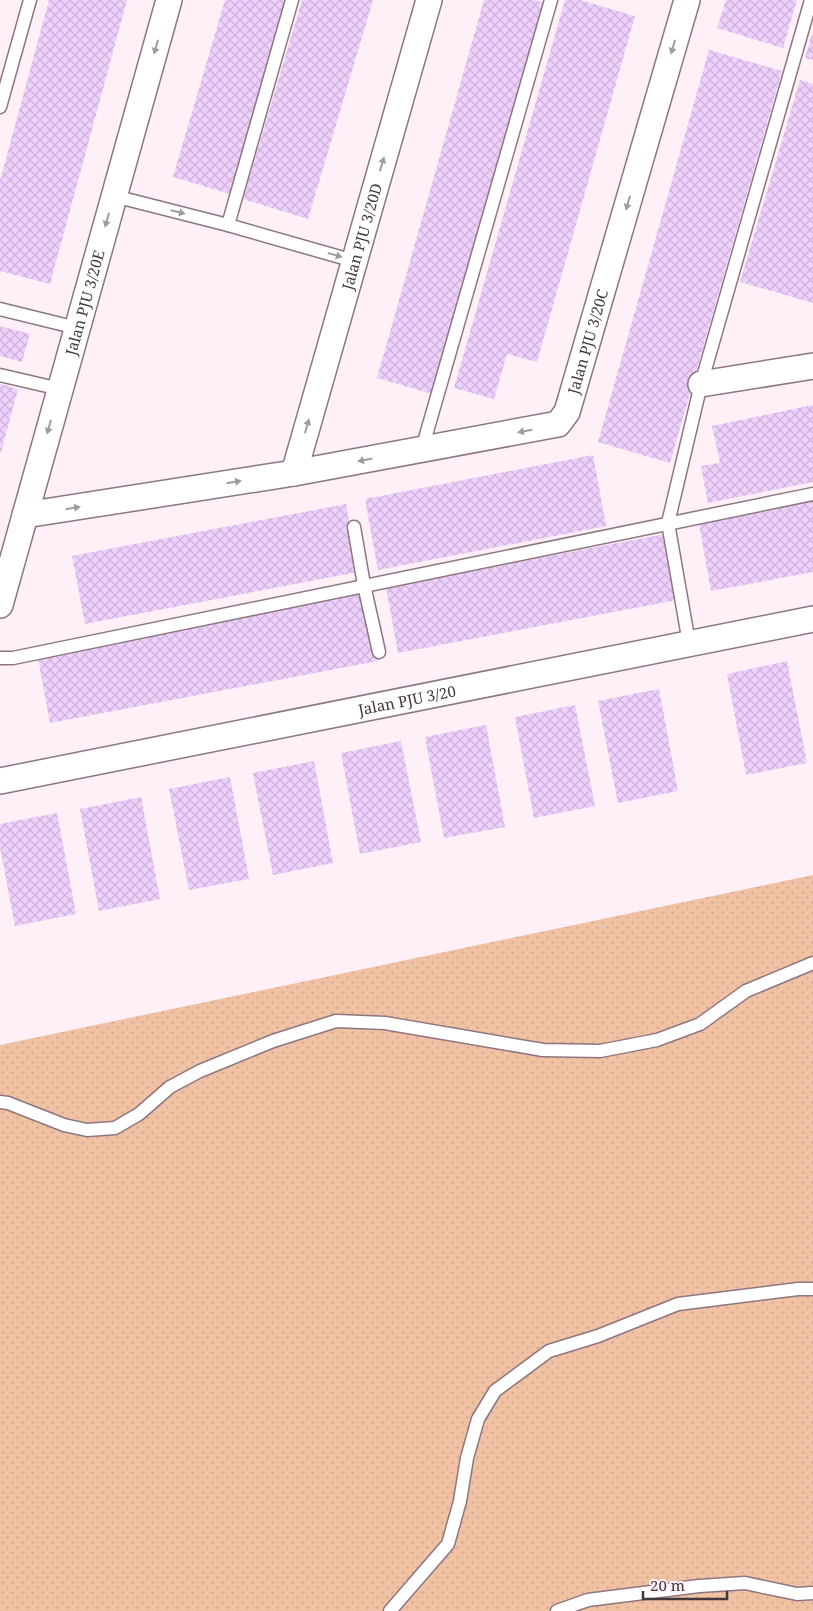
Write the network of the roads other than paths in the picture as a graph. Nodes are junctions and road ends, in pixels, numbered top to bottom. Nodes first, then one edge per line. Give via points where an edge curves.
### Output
1 (30, 0) edge
2 (169, 0) edge
3 (292, 0) edge
4 (429, 0) edge
5 (551, 0) edge
6 (687, 0) edge
7 (810, 0) edge
8 (0, 107) edge
9 (114, 196) junction
10 (228, 225) junction
11 (354, 261) junction
12 (0, 309) edge
13 (77, 328) junction
14 (813, 366) edge
15 (0, 375) edge
16 (701, 384) junction
17 (60, 389) junction
18 (422, 449) junction
19 (294, 473) junction
20 (813, 494) edge
21 (25, 515) junction
22 (668, 523) junction
23 (354, 526) dead end
24 (364, 585) junction
25 (0, 605) edge
26 (813, 619) edge
27 (689, 643) junction
28 (379, 652) dead end
29 (0, 658) edge
30 (0, 780) edge
31 (813, 963) edge
32 (0, 1102) edge
33 (813, 1289) edge
34 (813, 1593) edge
35 (390, 1611) edge
36 (557, 1611) edge

1 - 8 lane
2 -> 9 street, Jalan PJU 3/20E
3 - 10 lane
11 -> 4 street, Jalan PJU 3/20D
5 - 18 lane
6 -> 18 street, Jalan PJU 3/20C via 566,412 558,424
7 - 16 lane
9 -> 10 lane
9 -> 13 street, Jalan PJU 3/20E
10 -> 11 lane
19 -> 11 street, Jalan PJU 3/20D
12 - 13 lane
13 - 17 street, Jalan PJU 3/20E
14 - 16 street
15 - 17 lane
16 - 22 lane
17 -> 21 street, Jalan PJU 3/20E
18 -> 19 street, Jalan PJU 3/20C
21 -> 19 street, Jalan PJU 3/20C
20 - 22 lane
21 - 25 street, Jalan PJU 3/20E
22 - 24 lane
22 - 27 lane
23 - 24 lane
24 - 28 lane
24 - 29 lane via 13,658
26 - 27 street, Jalan PJU 3/20
27 - 30 street, Jalan PJU 3/20
31 - 32 lane via 746,991 700,1024 657,1040 600,1051 543,1050 385,1023 336,1021 273,1041 200,1071 170,1087 139,1114 115,1128 87,1130 64,1125
33 - 35 lane via 678,1304 598,1336 549,1351 495,1391 478,1419 448,1544
34 - 36 lane via 797,1594 745,1583 699,1586 588,1600

